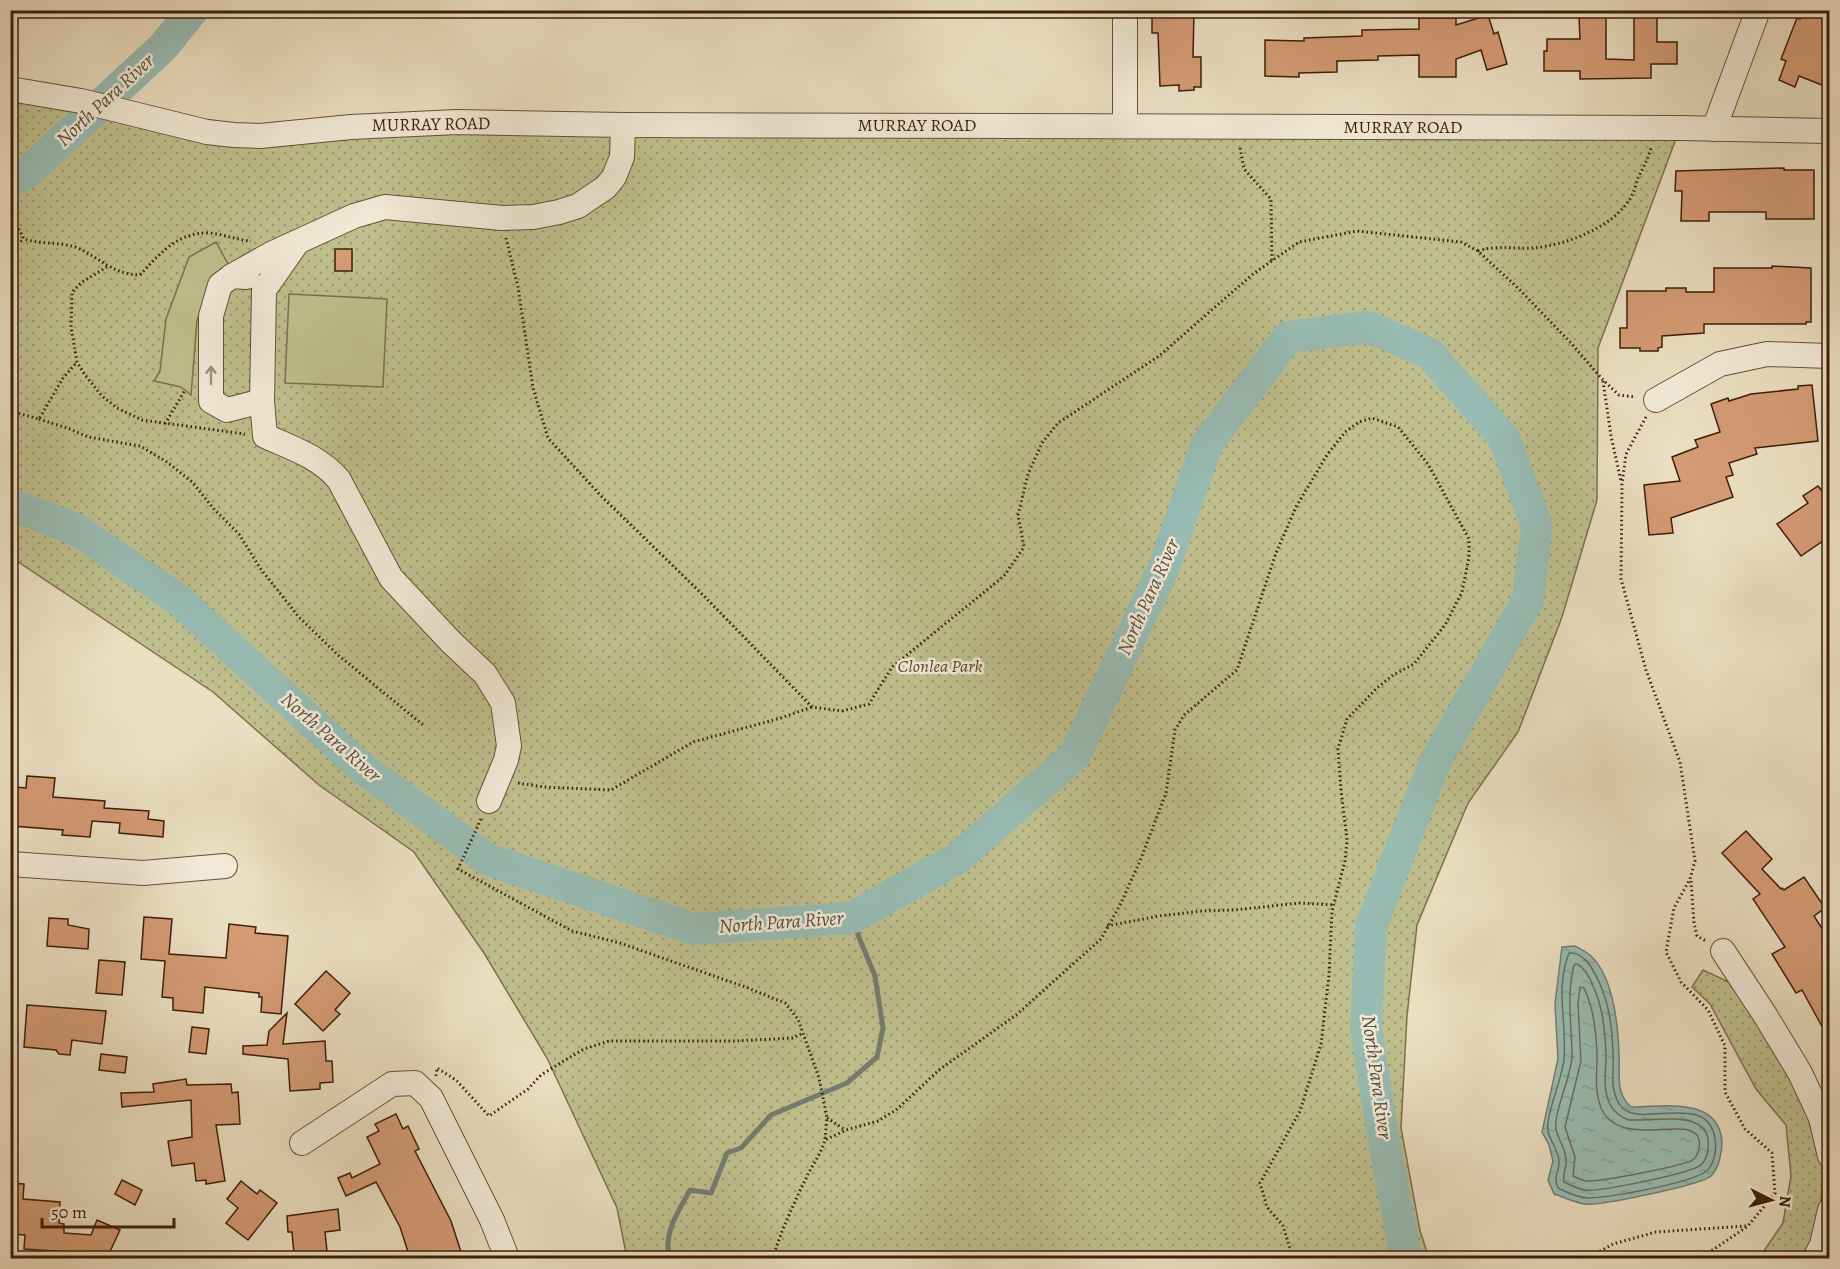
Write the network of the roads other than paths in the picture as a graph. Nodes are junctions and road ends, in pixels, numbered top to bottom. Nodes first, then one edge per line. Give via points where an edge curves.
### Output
1 (1125, 10) edge
2 (1758, 10) edge
3 (10, 89) edge
4 (623, 125) junction
5 (1125, 126) junction
6 (1714, 129) junction
7 (1830, 131) edge
8 (297, 243) junction
9 (232, 276) junction
10 (264, 290) junction
11 (1830, 356) edge
12 (1656, 400) road end
13 (262, 401) junction
14 (489, 801) dead end
15 (10, 864) edge
16 (225, 866) dead end
17 (1723, 951) road end
18 (302, 1143) dead end
19 (1830, 1156) edge
20 (1830, 1210) edge
21 (507, 1258) edge
22 (1815, 1258) edge

1 - 5 street
2 - 6 street
3 - 4 street, MURRAY ROAD via 81,101 207,132 260,136 351,126 457,122
4 - 5 street, MURRAY ROAD
4 - 8 street via 620,167 606,187 578,206 533,217 502,218 386,207 354,216
5 - 6 street, MURRAY ROAD
6 - 7 street, MURRAY ROAD
8 - 9 street
8 - 10 street
9 - 10 street via 255,277
13 -> 9 street via 227,410 211,401 211,316 220,285
10 - 13 street
11 - 12 street via 1767,354 1720,364
13 - 14 street via 265,436 329,467 391,578 485,674 503,703 509,746
15 - 16 street via 143,873
17 - 19 street via 1800,1072 1821,1118
18 - 21 street via 392,1084 415,1083 431,1098
20 - 22 street

